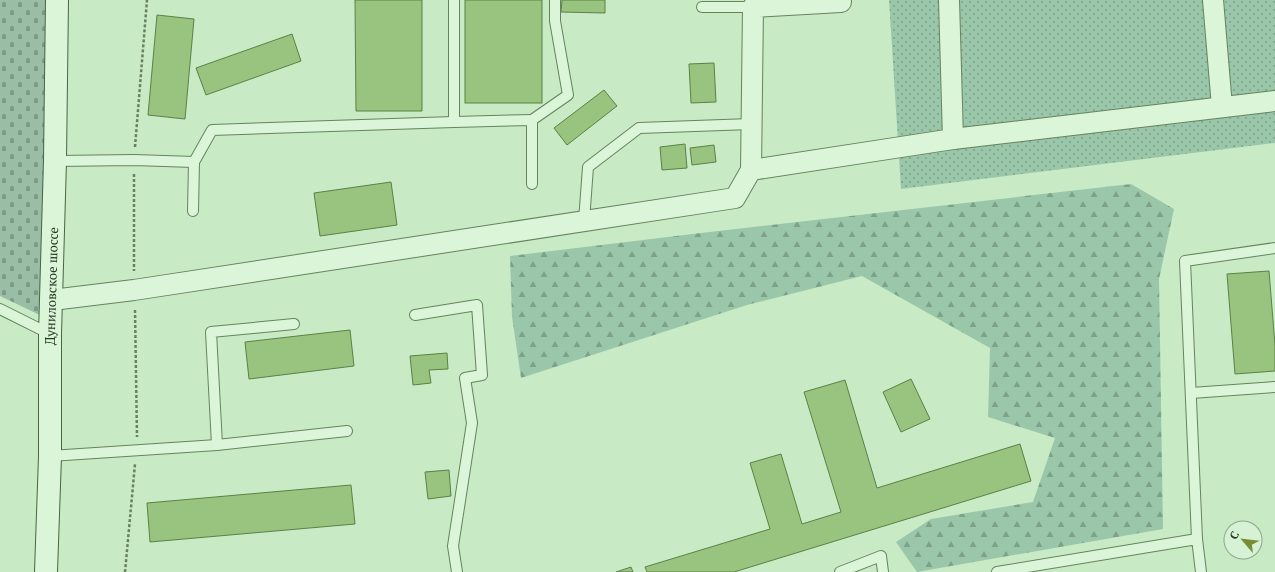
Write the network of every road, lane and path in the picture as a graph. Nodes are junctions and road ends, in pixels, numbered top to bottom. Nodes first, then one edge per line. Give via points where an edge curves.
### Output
1 (57, 0) edge
2 (454, 0) edge
3 (555, 0) edge
4 (949, 0) edge
5 (1213, 0) edge
6 (841, 2) dead end
7 (702, 7) dead end
8 (753, 7) junction
9 (1275, 101) edge
10 (1222, 107) junction
11 (532, 120) junction
12 (454, 122) junction
13 (751, 124) junction
14 (953, 139) junction
15 (55, 161) junction
16 (194, 162) junction
17 (751, 170) junction
18 (532, 184) dead end
19 (193, 211) dead end
20 (584, 221) junction
21 (1275, 248) edge
22 (52, 300) junction
23 (0, 309) edge
24 (415, 315) dead end
25 (294, 324) dead end
26 (50, 334) junction
27 (1275, 387) edge
28 (1191, 393) junction
29 (347, 431) dead end
30 (217, 445) junction
31 (50, 456) junction
32 (1197, 539) junction
33 (46, 572) edge
34 (457, 572) edge
35 (840, 572) edge
36 (883, 572) edge
37 (997, 572) edge
38 (1201, 572) edge

1 - 15 street, Дуниловское шоссе
2 - 12 lane
3 - 11 lane via 555,21 568,95
4 - 14 street
5 - 10 street
6 - 8 street
7 - 8 lane
8 - 13 street
9 - 10 street
10 - 14 street
11 - 12 lane
11 - 18 lane
12 - 16 lane via 212,130
13 - 17 street
13 - 20 lane via 639,128 588,167
14 - 17 street
15 - 16 lane
15 - 22 street, Дуниловское шоссе
16 - 19 lane
17 - 20 street via 735,198
20 - 22 street via 134,290
21 - 28 lane via 1185,261
22 - 26 street, Дуниловское шоссе
23 - 26 lane
24 - 34 lane via 477,305 482,376 465,378 472,423 453,546
25 - 30 lane via 211,332
26 - 31 street, Дуниловское шоссе
27 - 28 lane
28 - 32 lane
29 - 30 lane
30 - 31 lane
31 - 33 street, Дуниловское шоссе
32 - 37 lane
32 - 38 lane
35 - 36 lane via 881,556

